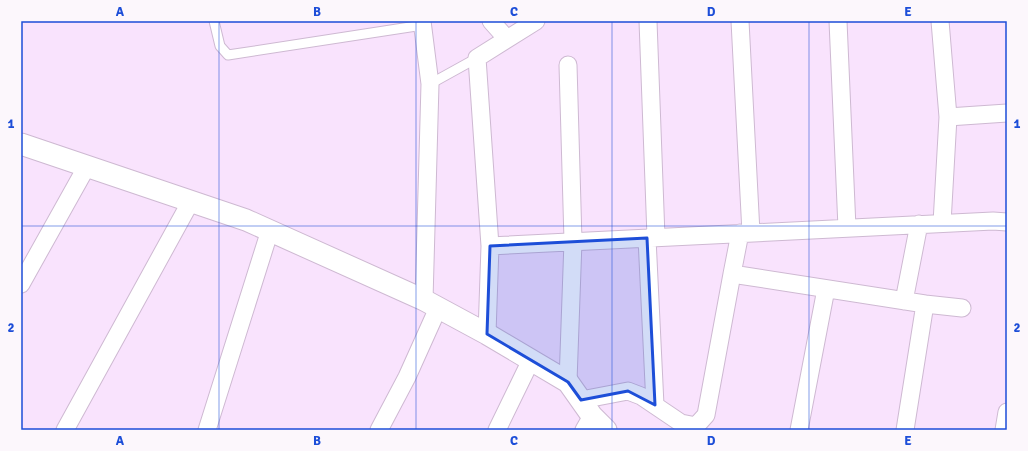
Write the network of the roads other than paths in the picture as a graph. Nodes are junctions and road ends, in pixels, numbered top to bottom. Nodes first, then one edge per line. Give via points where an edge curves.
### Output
1 (214, 21) edge
2 (491, 21) edge
3 (536, 21) edge
4 (648, 21) edge
5 (740, 21) edge
6 (838, 21) edge
7 (940, 21) edge
8 (422, 23) edge
9 (507, 39) junction
10 (477, 58) junction
11 (568, 65) dead end
12 (430, 84) junction
13 (1007, 113) edge
14 (948, 117) junction
15 (21, 144) edge
16 (87, 166) junction
17 (191, 201) junction
18 (1007, 222) edge
19 (942, 223) junction
20 (919, 224) junction
21 (847, 228) junction
22 (270, 230) junction
23 (746, 233) junction
24 (652, 238) junction
25 (573, 241) junction
26 (490, 246) junction
27 (732, 274) junction
28 (21, 284) edge
29 (826, 289) junction
30 (904, 301) junction
31 (431, 304) junction
32 (925, 304) junction
33 (962, 308) dead end
34 (487, 334) junction
35 (531, 360) junction
36 (568, 382) junction
37 (655, 405) junction
38 (1007, 412) edge
39 (591, 419) edge
40 (696, 428) edge
41 (65, 430) edge
42 (206, 430) edge
43 (379, 430) edge
44 (497, 430) edge
45 (800, 430) edge
46 (905, 430) edge
47 (1004, 430) edge

1 - 8 lane via 220,46 228,55
2 - 9 street
3 - 9 street
4 - 24 street
5 - 23 street
6 - 21 street
7 - 14 street
8 - 12 street
9 - 10 street
10 - 12 lane
10 - 26 street
11 - 25 street
12 - 31 street
13 - 14 street
14 - 19 street
15 - 16 street
16 - 17 street
16 - 28 street
17 - 22 street
17 - 41 street
18 - 19 street
19 - 20 street
20 - 21 street
20 - 30 street
21 - 23 street
22 - 31 street
22 - 42 street
23 - 24 street
23 - 27 street
24 - 25 street
24 - 37 street
25 - 26 street
25 - 36 street
26 - 34 street
27 - 29 street
27 - 40 street via 706,415
29 - 30 street
29 - 45 street
30 - 32 street
31 - 34 street
31 - 43 street via 407,377
32 - 33 street
32 - 46 street
34 - 35 street
35 - 36 street
35 - 44 street
36 - 39 street
37 - 39 street via 628,391
37 - 40 street via 681,423
38 - 47 street

